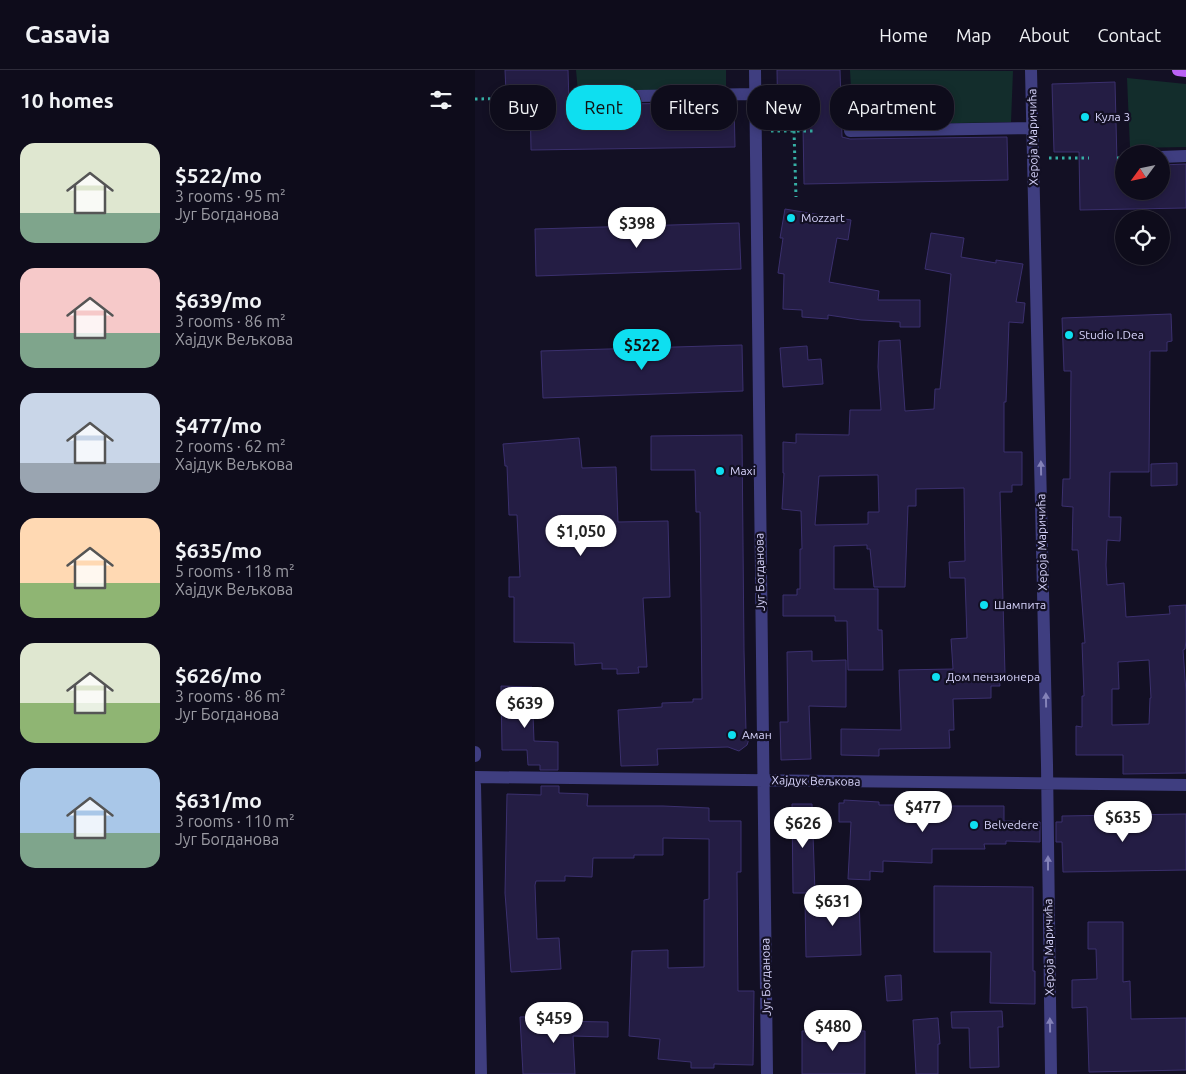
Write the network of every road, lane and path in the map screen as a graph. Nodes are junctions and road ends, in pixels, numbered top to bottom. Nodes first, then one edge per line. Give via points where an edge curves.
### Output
1 (755, 70) edge
2 (1031, 70) edge
3 (1178, 70) edge
4 (1186, 71) edge
5 (755, 85) edge
6 (747, 94) edge
7 (641, 97) edge
8 (475, 99) edge
9 (490, 99) edge
10 (1033, 128) junction
11 (755, 130) edge
12 (781, 131) dead end
13 (794, 131) junction
14 (813, 131) dead end
15 (850, 131) dead end
16 (1170, 156) edge
17 (1186, 156) edge
18 (1033, 158) junction
19 (1089, 158) dead end
20 (796, 196) dead end
21 (475, 752) edge
22 (475, 756) edge
23 (475, 777) edge
24 (763, 780) junction
25 (1048, 784) junction
26 (475, 786) edge
27 (1186, 786) edge
28 (481, 1074) edge
29 (767, 1074) edge
30 (1051, 1074) edge

1 - 5 street, Југ Богданова
2 - 10 street, Хероја Маричића
3 - 4 main road
6 - 7 street
8 - 9 path
10 - 15 street
10 - 18 street, Хероја Маричића
11 - 24 street, Југ Богданова
12 - 13 path
13 - 14 path
13 - 20 path
16 - 17 street
18 - 19 path
25 -> 18 street, Хероја Маричића
21 - 22 street
23 - 24 street, Хајдук Вељкова
24 - 25 street, Хајдук Вељкова
24 - 29 street, Југ Богданова
25 - 27 street, Хајдук Вељкова
30 -> 25 street, Хероја Маричића
26 - 28 street

